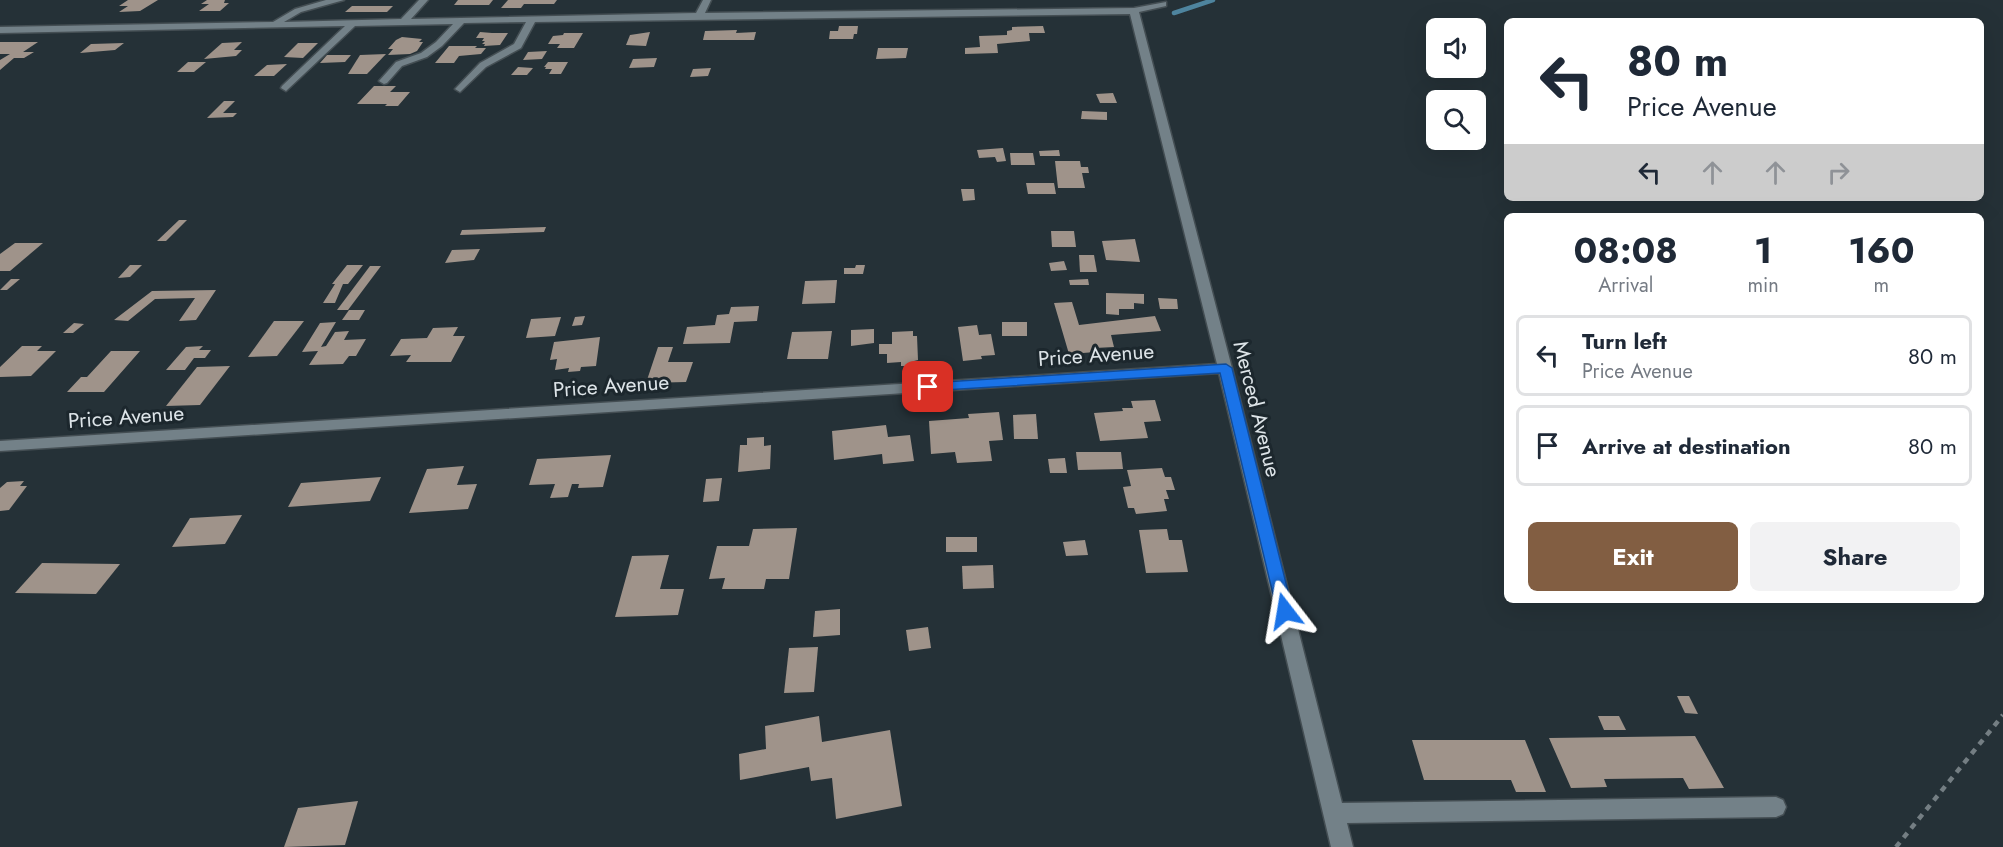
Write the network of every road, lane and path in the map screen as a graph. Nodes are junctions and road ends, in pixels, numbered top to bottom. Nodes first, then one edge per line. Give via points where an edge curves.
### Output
1 (340, 0) edge
2 (424, 0) edge
3 (707, 0) edge
4 (856, 4) dead end
5 (1163, 4) dead end
6 (1134, 11) junction
7 (850, 14) junction
8 (699, 16) junction
9 (532, 19) junction
10 (461, 21) junction
11 (403, 22) junction
12 (353, 23) junction
13 (276, 24) junction
14 (0, 30) edge
15 (384, 81) dead end
16 (286, 88) dead end
17 (460, 89) dead end
18 (1226, 368) junction
19 (0, 446) edge
20 (2003, 715) edge
21 (1776, 807) dead end
22 (1334, 813) junction
23 (1342, 847) edge
24 (1896, 847) edge

1 - 13 street via 302,9
2 - 11 street
3 - 8 street
4 - 7 street
5 - 6 street
6 - 7 street
6 - 18 street, Merced Avenue
7 - 8 street
8 - 9 street
9 - 10 street
9 - 17 street via 519,46 483,65
10 - 11 street
10 - 15 street via 439,44 424,55 399,64
11 - 12 street
12 - 13 street
12 - 16 street
13 - 14 street
18 - 19 street, Price Avenue
18 - 22 street, Merced Avenue
20 - 24 path
21 - 22 street
22 - 23 street, Merced Avenue

